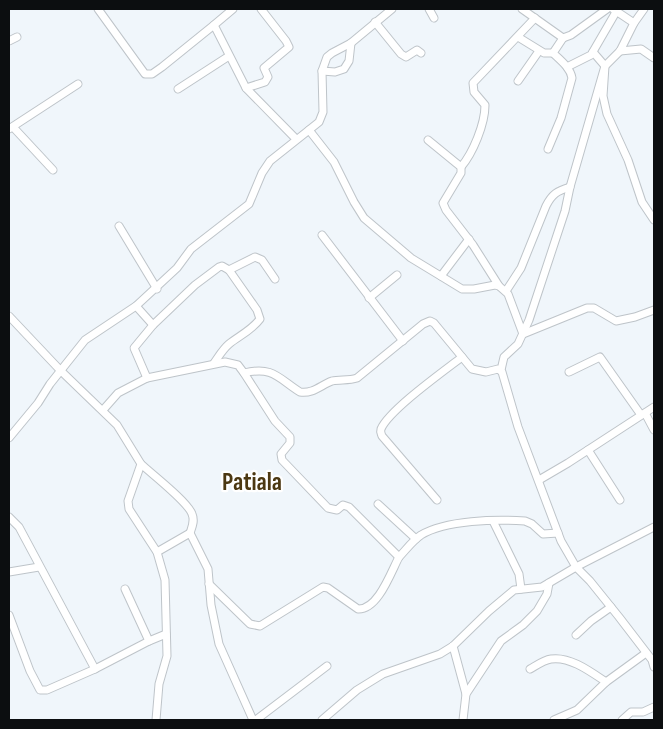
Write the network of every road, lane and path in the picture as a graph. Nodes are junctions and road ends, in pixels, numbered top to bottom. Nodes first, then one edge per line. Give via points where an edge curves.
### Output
1 (98, 9) edge
2 (233, 9) edge
3 (261, 9) edge
4 (392, 9) edge
5 (429, 9) edge
6 (522, 9) edge
7 (607, 9) edge
8 (644, 9) edge
9 (615, 10) edge
10 (434, 18) dead end
11 (535, 18) junction
12 (375, 22) junction
13 (634, 23) junction
14 (214, 25) junction
15 (17, 37) dead end
16 (518, 37) junction
17 (562, 38) junction
18 (9, 41) edge
19 (351, 43) junction
20 (539, 51) junction
21 (620, 51) junction
22 (553, 52) junction
23 (594, 52) junction
24 (421, 53) dead end
25 (230, 56) junction
26 (654, 58) edge
27 (605, 66) junction
28 (567, 67) junction
29 (322, 71) junction
30 (518, 81) dead end
31 (78, 84) dead end
32 (246, 88) junction
33 (178, 89) dead end
34 (11, 128) edge
35 (308, 130) junction
36 (296, 139) junction
37 (428, 140) dead end
38 (548, 149) dead end
39 (461, 167) junction
40 (53, 170) dead end
41 (570, 187) junction
42 (654, 220) edge
43 (120, 226) dead end
44 (322, 234) dead end
45 (469, 239) junction
46 (229, 270) junction
47 (397, 276) dead end
48 (441, 276) junction
49 (275, 279) dead end
50 (499, 286) junction
51 (157, 289) junction
52 (506, 290) junction
53 (369, 298) junction
54 (136, 306) junction
55 (654, 310) edge
56 (9, 316) edge
57 (153, 325) junction
58 (523, 334) junction
59 (403, 341) junction
60 (462, 358) junction
61 (214, 363) junction
62 (60, 370) junction
63 (500, 370) junction
64 (569, 372) dead end
65 (244, 373) junction
66 (147, 378) junction
67 (654, 407) edge
68 (103, 410) junction
69 (643, 414) junction
70 (654, 430) edge
71 (9, 438) edge
72 (588, 450) junction
73 (141, 464) junction
74 (539, 480) junction
75 (437, 500) dead end
76 (620, 500) dead end
77 (378, 504) dead end
78 (9, 516) edge
79 (493, 521) junction
80 (654, 528) edge
81 (190, 533) junction
82 (558, 533) junction
83 (416, 539) junction
84 (157, 552) junction
85 (399, 557) junction
86 (39, 567) junction
87 (576, 567) junction
88 (9, 572) edge
89 (209, 584) junction
90 (548, 584) junction
91 (125, 589) dead end
92 (521, 589) junction
93 (611, 607) junction
94 (9, 615) edge
95 (166, 634) junction
96 (576, 635) dead end
97 (149, 641) junction
98 (453, 646) junction
99 (646, 653) junction
100 (653, 662) edge
101 (328, 666) dead end
102 (95, 669) junction
103 (530, 669) dead end
104 (606, 682) junction
105 (466, 694) junction
106 (654, 707) edge
107 (327, 719) edge
108 (156, 720) edge
109 (255, 720) edge
110 (463, 720) edge
111 (554, 720) edge
112 (622, 720) edge

1 - 14 street via 145,74 152,74
2 - 14 street
3 - 32 street via 289,47 264,68 268,77 266,82
4 - 12 street
5 - 10 street
6 - 11 street
7 - 17 street
8 - 13 street
9 - 13 street
9 - 23 street
11 - 16 street
11 - 17 street
12 - 19 street
12 - 24 street via 401,54 406,57 417,50
13 - 21 street
14 - 25 street
15 - 18 street
16 - 20 street
16 - 39 street via 473,83 474,92 485,105 484,114 475,145
17 - 22 street
19 - 29 street via 332,53
19 - 29 street via 349,61 344,69
20 - 22 street
20 - 30 street
21 - 26 street via 641,49
21 - 27 street
22 - 28 street
23 - 27 street
23 - 28 street
25 - 32 street
25 - 33 street
27 - 41 street
27 - 42 street via 603,96 607,114 628,160 642,202
28 - 38 street via 571,81
29 - 35 street via 323,112 319,122
31 - 34 street
32 - 36 street
34 - 40 street
35 - 36 street
35 - 48 street via 334,162 364,218 411,258
36 - 51 street via 270,161 249,204 191,249
37 - 39 street
39 - 45 street via 461,173 443,203
41 - 52 street via 551,197 521,268
41 - 58 street via 557,236
43 - 51 street
44 - 53 street
45 - 48 street
45 - 50 street
46 - 49 street via 258,257
46 - 57 street via 222,266 211,272
46 - 61 street via 257,310 260,320 228,345
47 - 53 street
48 - 50 street via 466,290
50 - 52 street
51 - 54 street
52 - 58 street
53 - 59 street
54 - 57 street
54 - 62 street via 85,340
55 - 58 street via 616,321 597,309 587,308
56 - 62 street
57 - 66 street via 134,348
58 - 63 street via 518,344 504,357
59 - 60 street via 430,322 438,326
59 - 65 street via 356,378 334,381 306,393 272,372 255,370
60 - 63 street via 478,371
60 - 75 street via 396,411 381,429 382,436
61 - 65 street via 238,365
61 - 66 street
62 - 68 street
62 - 71 street
63 - 74 street
64 - 69 street via 600,357
65 - 85 street via 290,438 290,444 281,454 282,460 328,508 349,507
66 - 68 street via 118,393
67 - 69 street
68 - 73 street via 117,425
69 - 70 street
69 - 72 street
72 - 74 street
72 - 76 street
73 - 81 street via 188,504 193,515
73 - 84 street via 128,509
74 - 82 street
77 - 83 street
78 - 86 street via 19,527
79 - 82 street via 525,521 543,534
79 - 83 street via 441,526
79 - 92 street via 519,574
80 - 87 street
81 - 84 street
81 - 89 street via 208,568
82 - 87 street
83 - 85 street
84 - 95 street via 165,580
85 - 89 street via 380,594 366,608 358,609 324,587 260,626 250,624
86 - 88 street
86 - 102 street
87 - 90 street
87 - 93 street
89 - 109 street via 219,644
90 - 92 street
90 - 105 street via 547,594 537,611 502,641
91 - 97 street
92 - 98 street via 509,594
93 - 96 street
93 - 99 street
94 - 102 street via 40,690
95 - 97 street
95 - 108 street via 167,656 159,684
97 - 102 street
98 - 105 street
98 - 107 street via 440,654 383,674 357,690
99 - 100 street
99 - 104 street
101 - 109 street
103 - 104 street via 558,658 580,666
104 - 111 street via 577,710
105 - 110 street
106 - 112 street via 643,712 631,712

